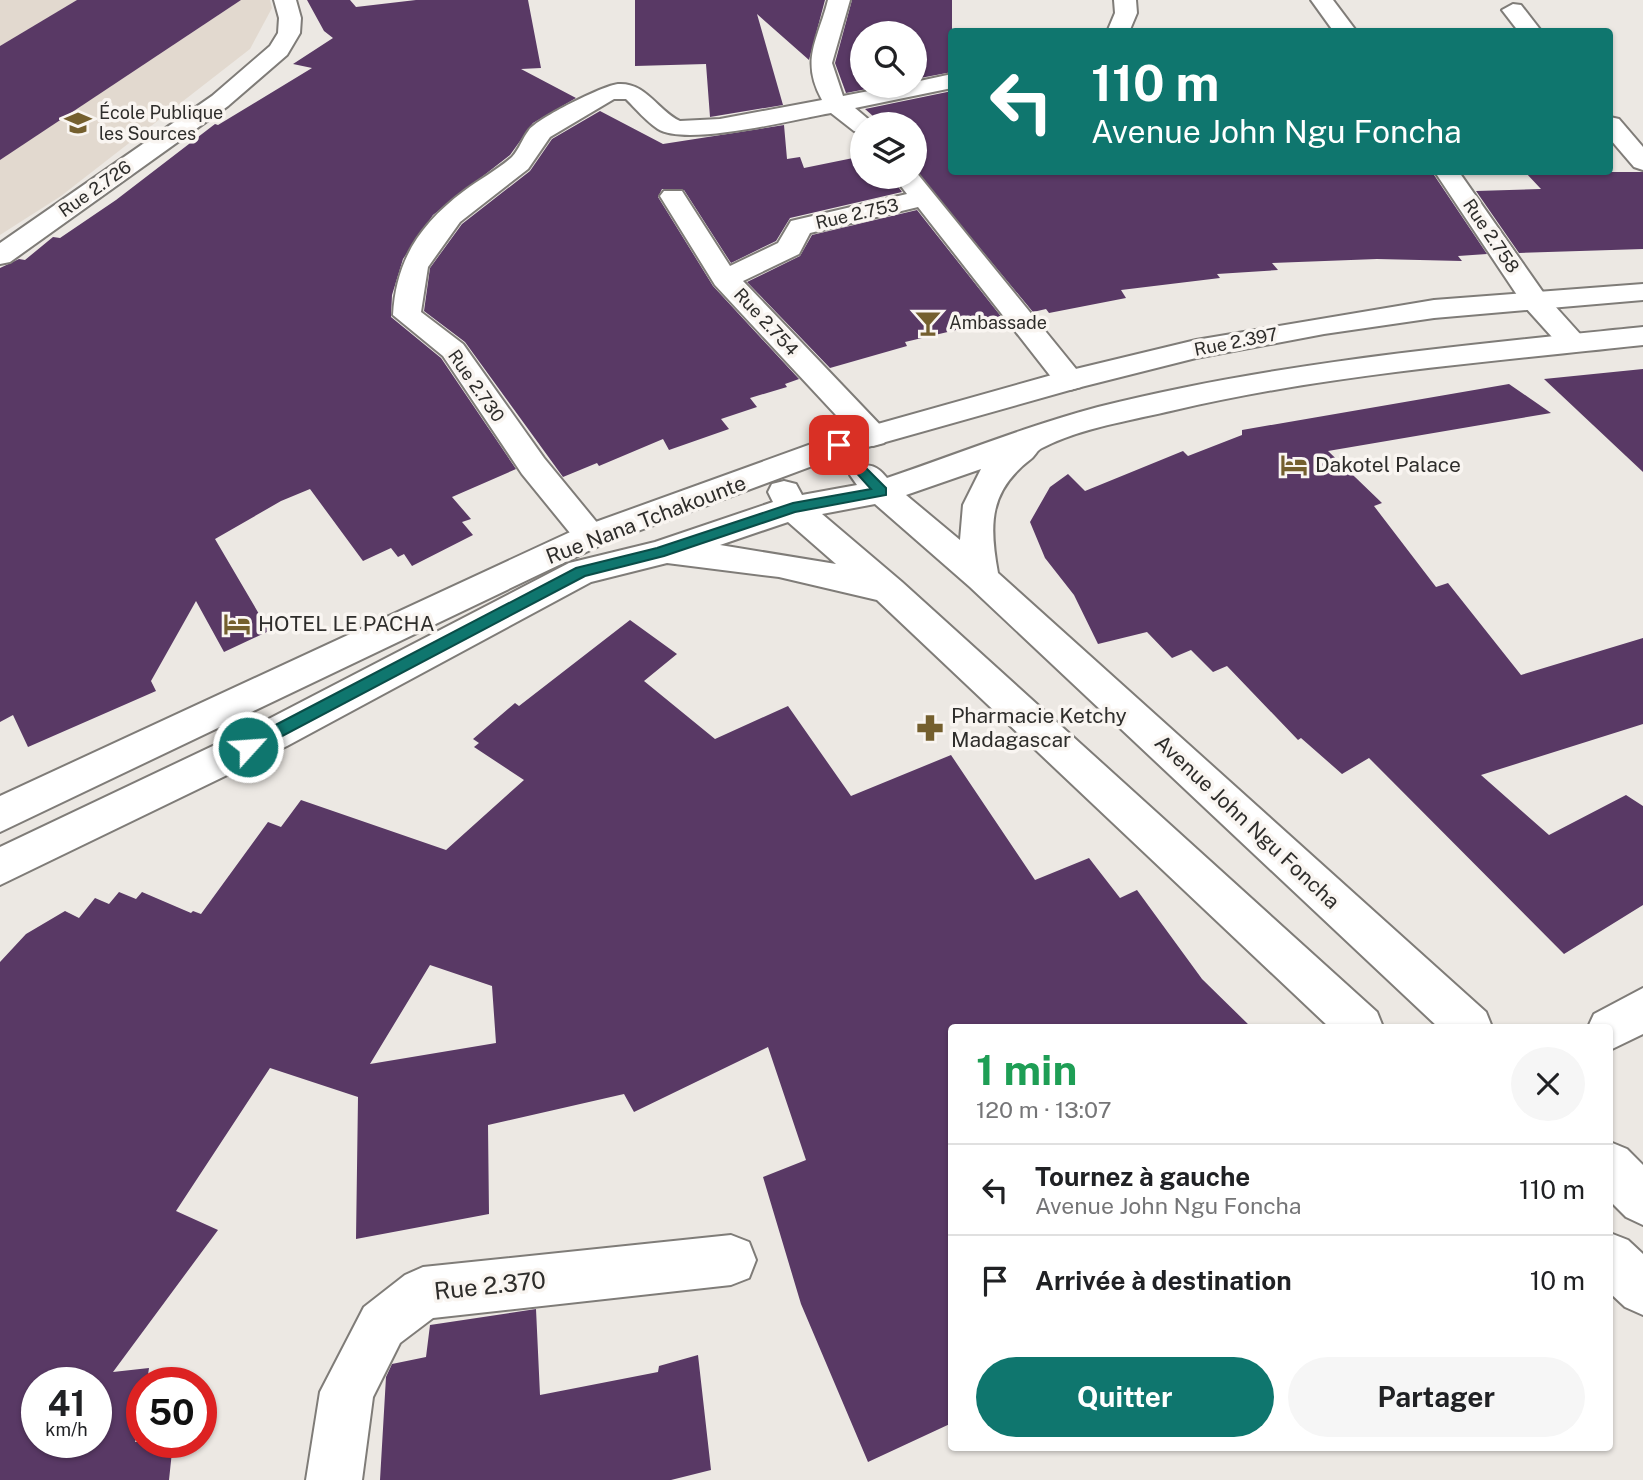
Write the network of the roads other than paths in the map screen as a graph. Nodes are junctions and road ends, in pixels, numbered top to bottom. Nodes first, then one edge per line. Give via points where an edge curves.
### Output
1 (285, 0) edge
2 (839, 0) edge
3 (1125, 0) edge
4 (1322, 0) edge
5 (1513, 10) dead end
6 (1120, 28) edge
7 (1343, 28) edge
8 (1528, 28) edge
9 (948, 82) edge
10 (835, 105) junction
11 (850, 116) edge
12 (1613, 127) edge
13 (1643, 162) edge
14 (1449, 175) edge
15 (913, 189) edge
16 (917, 189) edge
17 (673, 196) dead end
18 (0, 256) edge
19 (725, 279) junction
20 (1643, 292) edge
21 (1535, 301) junction
22 (1643, 336) edge
23 (1571, 341) junction
24 (1070, 380) junction
25 (1040, 438) junction
26 (856, 440) junction
27 (772, 472) junction
28 (881, 492) junction
29 (793, 508) junction
30 (591, 536) junction
31 (659, 553) junction
32 (982, 578) junction
33 (890, 591) junction
34 (0, 816) edge
35 (0, 867) edge
36 (1643, 1009) edge
37 (1358, 1024) edge
38 (1467, 1024) edge
39 (1613, 1027) edge
40 (1613, 1169) edge
41 (1643, 1200) edge
42 (731, 1260) dead end
43 (1613, 1261) edge
44 (1643, 1289) edge
45 (334, 1480) edge

1 - 18 main road, Rue 2.726 via 289,33 279,50 220,101
2 - 10 main road via 819,58 819,72
3 - 6 main road
4 - 7 main road
5 - 8 main road
9 - 10 main road
10 - 11 main road
10 - 30 main road, Rue 2.730 via 720,126 679,128 667,125 634,94 620,90 606,94 540,133 517,165 461,206 413,268 407,315 453,350 533,466
12 - 13 main road
14 - 21 main road, Rue 2.758
15 - 19 main road, Rue 2.753 via 800,228 789,248
16 - 24 main road
17 - 19 main road, Rue 2.754
19 - 26 main road, Rue 2.754
20 - 21 main road, Rue 2.397
21 - 23 main road, Rue 2.758
21 - 24 main road, Rue 2.397 via 1324,325 1196,348
22 - 23 main road
23 - 25 main road via 1236,386 1100,417
24 - 26 main road, Rue 2.397
25 - 28 main road
25 - 32 main road via 1005,460 982,496 974,540
26 - 27 main road, Rue Nana Tchakounte
26 - 28 main road, Avenue John Ngu Foncha
27 - 29 main road
27 - 30 main road, Rue Nana Tchakounte
28 - 29 main road, Rue Nana Tchakounte
28 - 32 main road, Avenue John Ngu Foncha
29 - 31 main road, Rue Nana Tchakounte
29 - 33 main road
30 - 34 main road, Rue Nana Tchakounte
31 - 33 main road via 802,568
31 - 35 main road, Rue Nana Tchakounte via 581,572 273,735
32 - 38 main road, Avenue John Ngu Foncha
33 - 37 main road
36 - 39 main road
40 - 41 main road
42 - 45 main road, Rue 2.370 via 423,1293 382,1325 347,1392
43 - 44 main road

